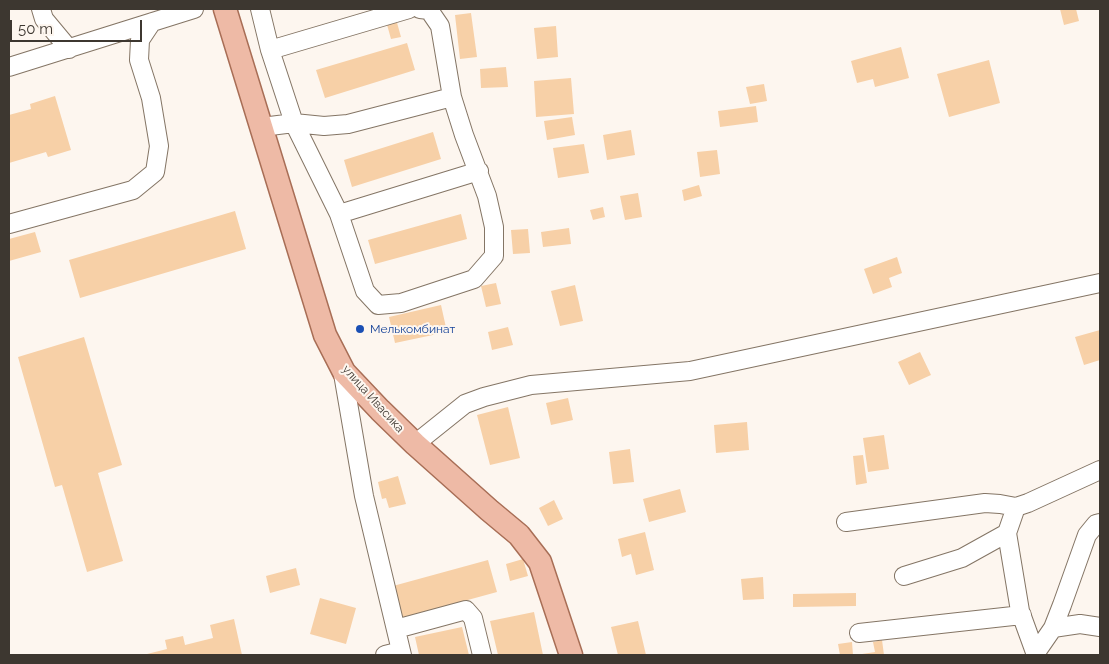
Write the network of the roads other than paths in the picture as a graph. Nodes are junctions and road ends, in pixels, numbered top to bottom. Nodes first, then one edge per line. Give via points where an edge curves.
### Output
1 (41, 9) edge
2 (194, 9) edge
3 (225, 9) edge
4 (260, 9) edge
5 (409, 9) edge
6 (426, 9) edge
7 (152, 22) junction
8 (69, 49) junction
9 (270, 50) junction
10 (9, 67) edge
11 (452, 97) junction
12 (294, 123) junction
13 (262, 127) junction
14 (478, 172) junction
15 (339, 214) junction
16 (9, 224) edge
17 (1100, 283) edge
18 (341, 365) junction
19 (416, 444) junction
20 (1100, 470) edge
21 (1016, 507) junction
22 (846, 522) dead end
23 (1100, 523) edge
24 (1007, 533) junction
25 (904, 576) dead end
26 (1022, 615) junction
27 (1100, 627) edge
28 (1053, 628) junction
29 (396, 629) junction
30 (859, 633) dead end
31 (396, 654) edge
32 (1035, 654) edge
33 (482, 655) edge
34 (571, 655) edge

1 - 8 lane via 44,19
2 - 7 lane
3 - 13 main road, улица Ивасика
4 - 9 lane
5 - 9 lane
6 - 11 lane via 440,26
7 - 8 lane
7 - 16 lane via 140,40 139,60 151,98 159,146 155,172 132,190
8 - 10 lane
9 - 12 lane
11 - 12 lane via 348,124
11 - 14 lane
12 - 13 lane
12 - 15 lane
13 - 18 main road, улица Ивасика via 326,335
14 - 15 lane
14 - 15 lane via 494,228 494,256 474,278 401,303 378,305 365,291
17 - 19 lane via 690,371 531,385 466,404
18 - 19 main road, улица Ивасика via 374,404
18 - 29 lane via 364,496
19 - 34 main road, улица Ивасика via 519,535 540,562
20 - 21 lane
21 - 22 lane via 985,503
21 - 24 lane
23 - 28 lane via 1088,535
24 - 25 lane via 962,558
24 - 26 lane
26 - 30 lane
26 - 32 lane
27 - 28 lane via 1080,624
28 - 32 lane
29 - 31 lane
29 - 33 lane via 466,610 473,618

